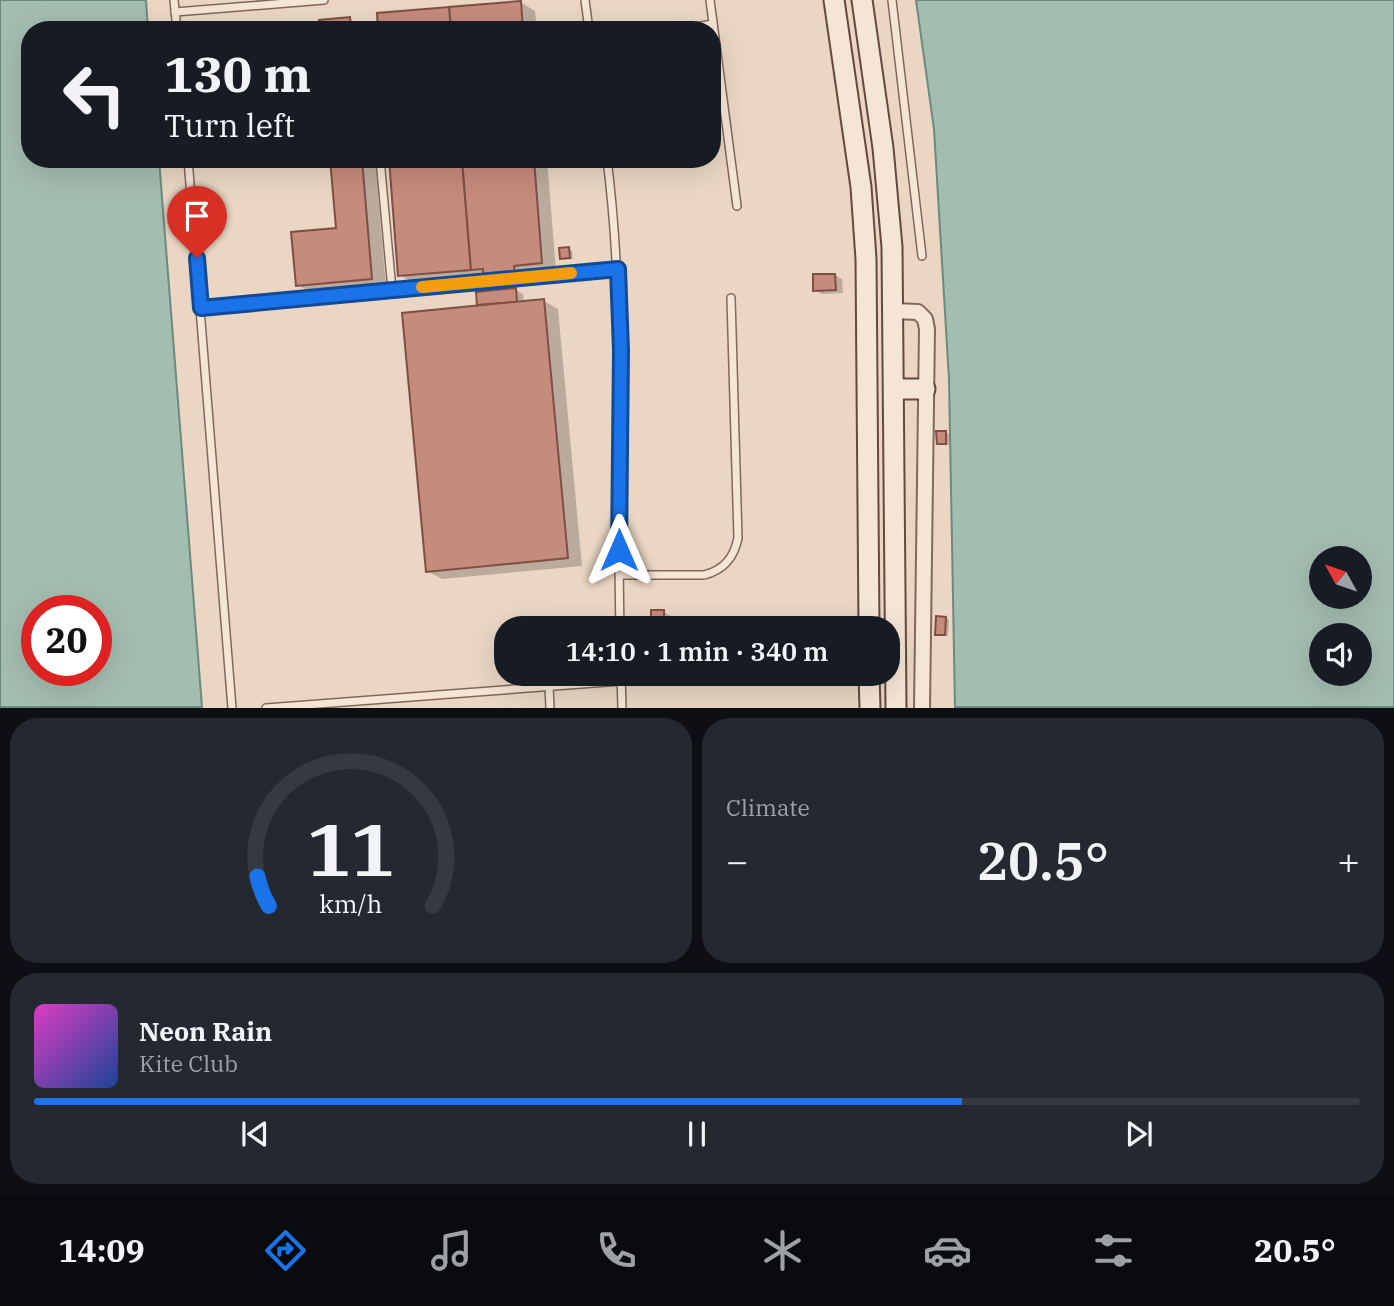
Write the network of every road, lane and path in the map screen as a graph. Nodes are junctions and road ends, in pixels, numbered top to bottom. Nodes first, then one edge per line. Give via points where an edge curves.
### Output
1 (174, 0) edge
2 (324, 0) edge
3 (585, 0) edge
4 (710, 0) edge
5 (834, 0) edge
6 (862, 0) edge
7 (892, 0) edge
8 (175, 12) junction
9 (176, 21) edge
10 (588, 21) edge
11 (713, 21) edge
12 (721, 85) edge
13 (189, 168) edge
14 (381, 168) edge
15 (608, 168) edge
16 (737, 206) dead end
17 (922, 256) dead end
18 (618, 269) junction
19 (392, 290) junction
20 (731, 298) dead end
21 (201, 308) junction
22 (894, 311) junction
23 (895, 389) junction
24 (925, 389) junction
25 (619, 575) junction
26 (620, 616) edge
27 (869, 616) edge
28 (550, 686) joint
29 (621, 686) edge
30 (869, 686) edge
31 (232, 708) edge
32 (266, 708) edge
33 (550, 708) edge
34 (622, 708) edge
35 (870, 708) edge
36 (895, 708) edge
37 (922, 708) edge

1 - 8 lane
2 - 8 lane
3 - 10 lane
4 - 11 lane
5 - 27 street via 861,187 866,259
6 - 22 street via 887,181
7 - 17 lane
8 - 9 lane
12 - 16 lane
13 - 21 lane
14 - 19 lane
15 - 18 lane
18 - 19 lane
18 - 25 lane
19 - 21 lane
20 - 25 lane via 738,538 733,555 721,568 704,575
21 - 31 lane
22 - 23 street
22 - 24 street via 918,312 927,324
23 - 24 street
23 - 36 street
24 - 37 street
25 - 26 lane
28 - 32 lane
28 - 33 lane
29 - 34 lane
30 - 35 street

